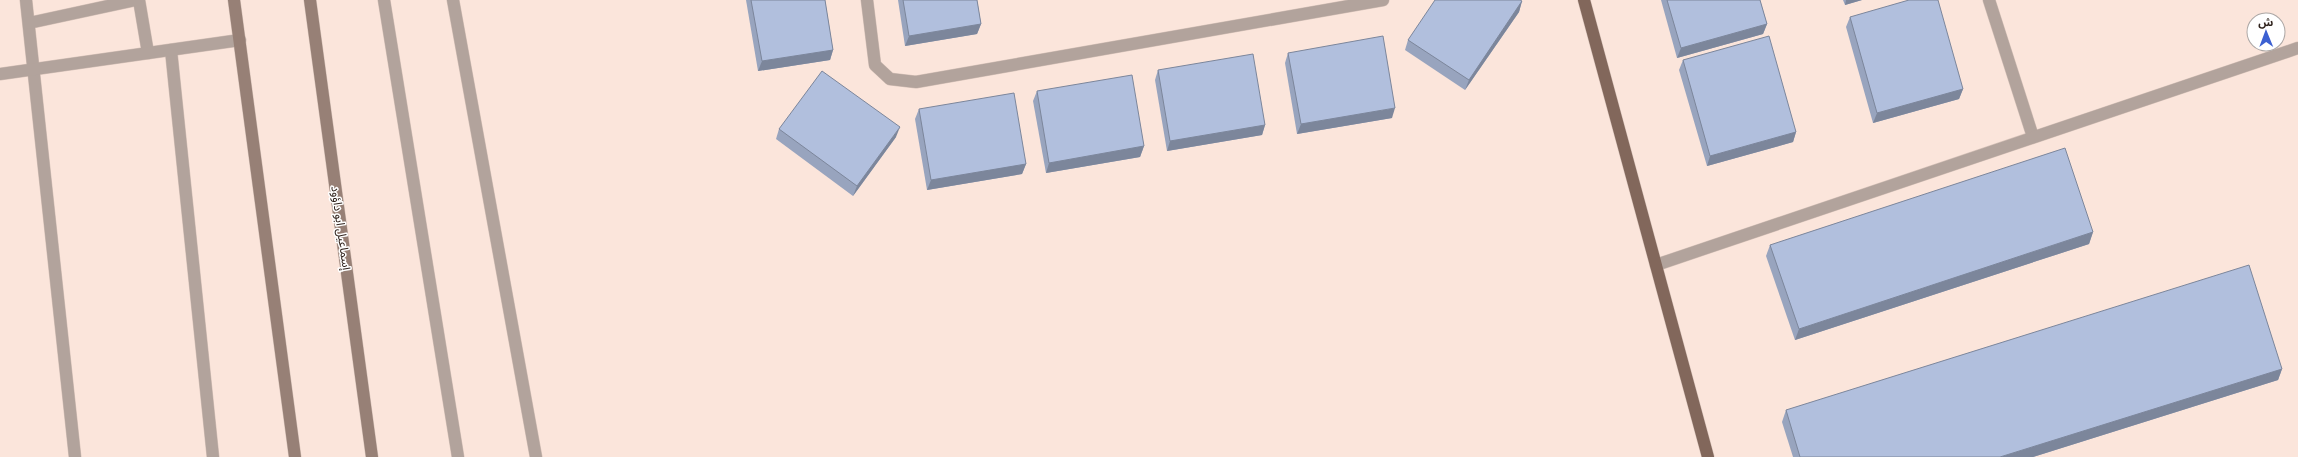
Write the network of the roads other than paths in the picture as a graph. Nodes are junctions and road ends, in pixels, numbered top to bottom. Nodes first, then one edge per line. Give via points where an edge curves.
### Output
1 (26, 0) edge
2 (136, 0) edge
3 (139, 0) edge
4 (234, 0) edge
5 (310, 0) edge
6 (384, 0) edge
7 (453, 0) edge
8 (867, 0) edge
9 (1382, 0) edge
10 (1584, 0) edge
11 (1989, 0) edge
12 (28, 23) junction
13 (240, 40) junction
14 (2298, 48) edge
15 (171, 50) junction
16 (148, 53) junction
17 (34, 70) junction
18 (0, 74) edge
19 (2032, 137) junction
20 (1656, 265) junction
21 (75, 457) edge
22 (214, 457) edge
23 (295, 457) edge
24 (372, 457) edge
25 (458, 457) edge
26 (536, 457) edge
27 (1708, 457) edge

1 - 12 street
2 - 12 street
3 - 16 street
4 - 13 main road
5 - 24 main road, إسماعيل ابو داؤود
6 - 25 street
7 - 26 street
8 - 9 street via 875,66 890,79 916,82
10 - 20 main road
11 - 19 street
12 - 17 street
13 - 15 street
13 - 23 main road
14 - 19 street
15 - 16 street
15 - 22 street
16 - 17 street
17 - 18 street
17 - 21 street
19 - 20 street
20 - 27 main road

